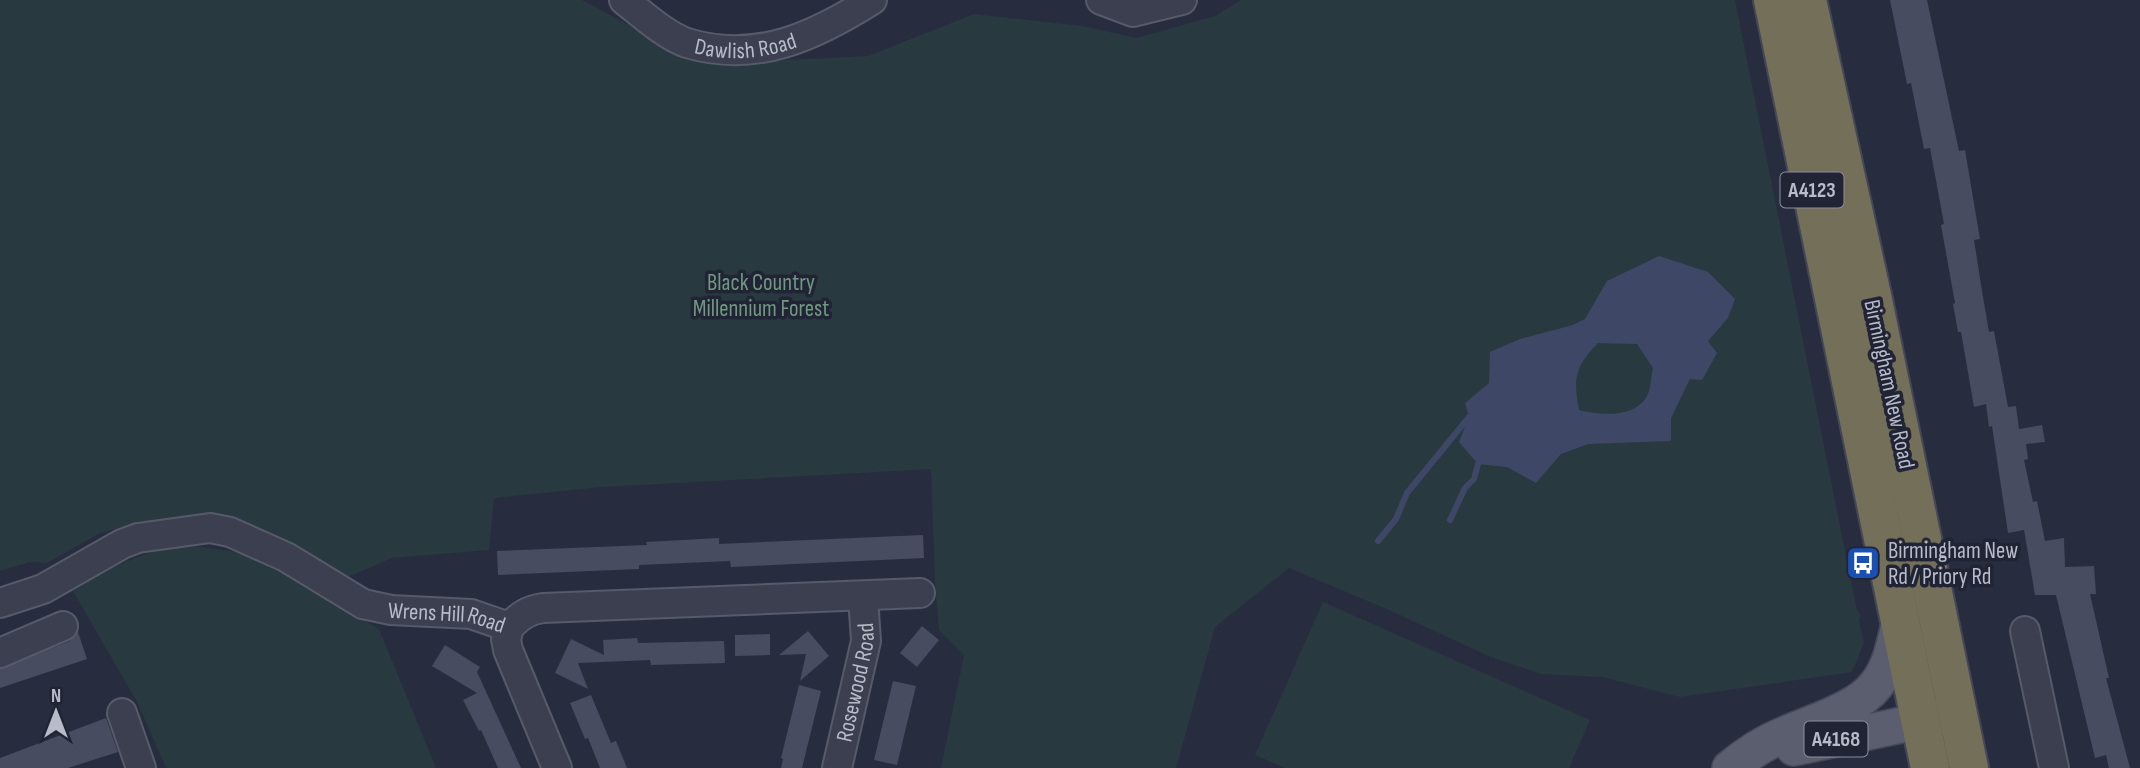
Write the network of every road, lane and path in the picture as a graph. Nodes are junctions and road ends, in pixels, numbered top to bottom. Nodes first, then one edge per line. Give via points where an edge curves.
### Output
1 (624, 0) edge
2 (872, 0) edge
3 (1101, 0) edge
4 (1182, 0) edge
5 (1773, 0) edge
6 (1807, 0) edge
7 (920, 593) dead end
8 (863, 597) junction
9 (0, 603) edge
10 (1899, 619) junction
11 (63, 626) dead end
12 (509, 627) junction
13 (2025, 631) dead end
14 (0, 653) edge
15 (122, 713) dead end
16 (1958, 713) junction
17 (1921, 720) junction
18 (136, 767) edge
19 (556, 768) edge
20 (837, 768) edge
21 (1730, 768) edge
22 (1756, 768) edge
23 (1930, 768) edge
24 (1969, 768) edge
25 (2054, 768) edge

1 - 2 street, Dawlish Road via 686,42 732,50 786,44 834,24
3 - 4 street via 1133,12
5 - 10 highway, Birmingham New Road / A4123
6 - 16 highway, Birmingham New Road / A4123
7 - 8 street, Wrens Hill Road
8 - 12 street, Wrens Hill Road via 543,608 521,615
8 - 20 street, Rosewood Road via 866,641
9 - 12 street, Wrens Hill Road via 43,589 138,538 210,528 286,557 363,604 471,614
10 - 17 highway, Birmingham New Road / A4123
10 - 21 main road, A4168 via 1892,654 1876,686 1847,708 1779,737
11 - 14 street
12 - 19 street via 508,649
13 - 25 street
15 - 18 street
16 - 17 main road, A4168
16 - 24 highway, Birmingham New Road / A4123
17 - 22 main road, A4168 via 1790,749
17 - 23 highway, Birmingham New Road / A4123

